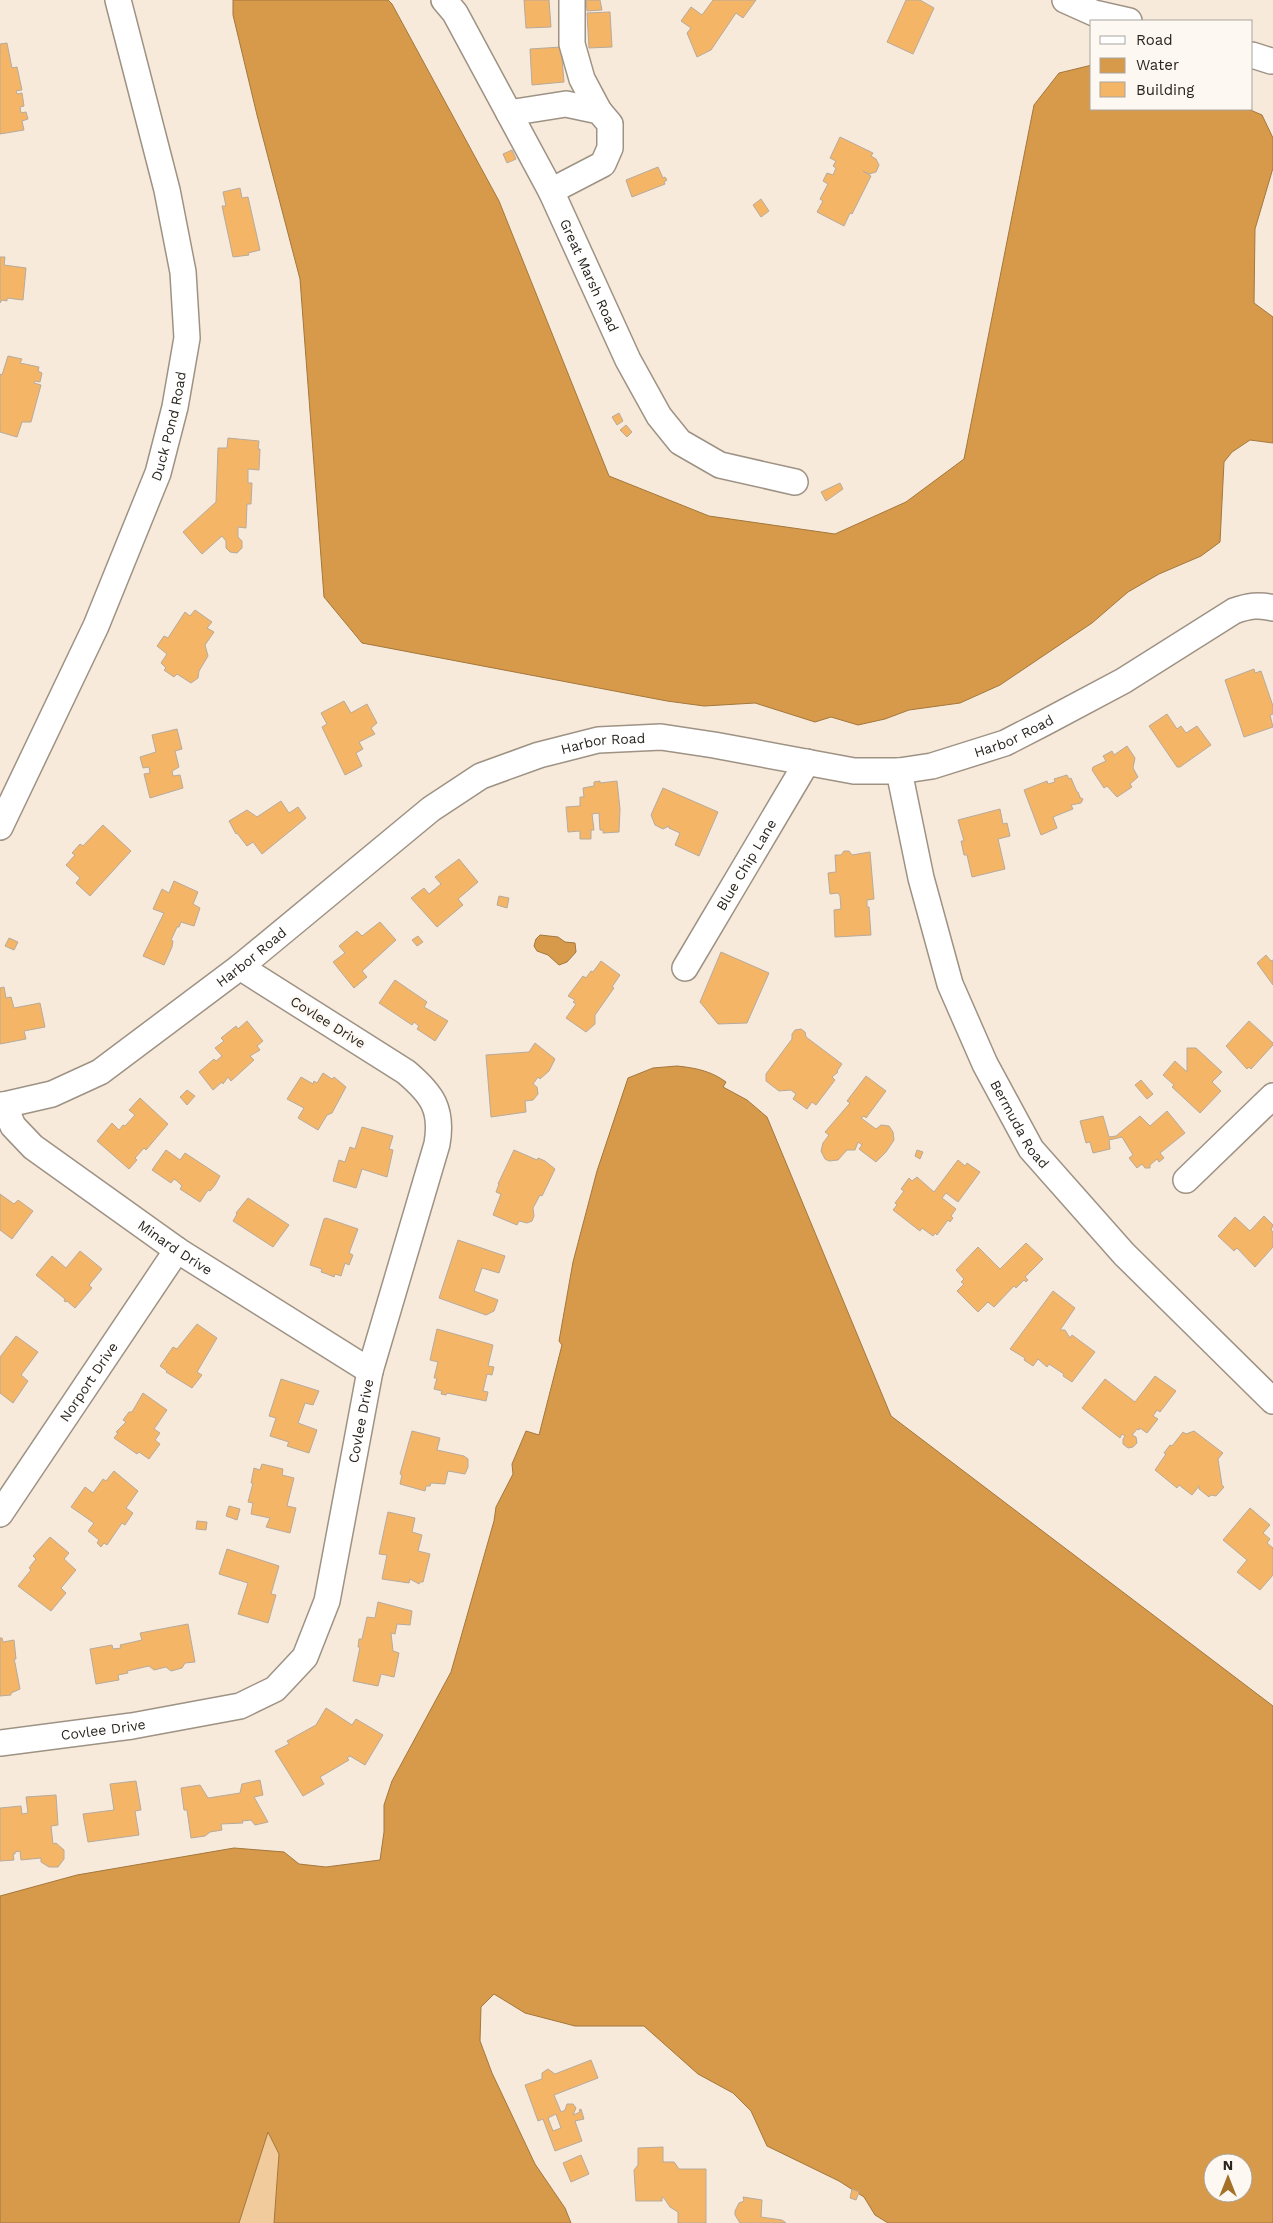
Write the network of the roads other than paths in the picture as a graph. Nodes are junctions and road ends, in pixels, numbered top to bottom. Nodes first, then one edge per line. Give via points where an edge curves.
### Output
1 (118, 0) edge
2 (444, 0) edge
3 (572, 0) edge
4 (1065, 0) edge
5 (1126, 20) edge
6 (599, 110) junction
7 (509, 112) junction
8 (552, 191) junction
9 (795, 482) dead end
10 (1273, 608) edge
11 (806, 762) junction
12 (899, 771) junction
13 (0, 827) edge
14 (240, 967) junction
15 (685, 968) dead end
16 (1273, 1096) edge
17 (2, 1105) edge
18 (1186, 1180) dead end
19 (177, 1250) junction
20 (370, 1371) junction
21 (1273, 1401) edge
22 (0, 1514) edge
23 (0, 1743) edge

1 - 13 street, Duck Pond Road via 167,190 183,272 187,338 176,407 158,473 96,626
2 - 7 street, Great Marsh Road
3 - 6 street via 572,44 582,79
4 - 5 street via 1094,13
6 - 7 street via 566,104
6 - 8 street via 610,124 610,148 603,164
7 - 8 street, Great Marsh Road
8 - 9 street, Great Marsh Road via 628,360 659,416 680,442 720,465
10 - 12 street, Harbor Road via 1250,606 1220,618 1123,680 1005,743 932,766
11 - 12 street, Harbor Road via 854,770
11 - 14 street, Harbor Road via 661,737 598,740 539,754 481,776 431,809
11 - 15 street, Blue Chip Lane
12 - 21 street, Bermuda Road via 921,878 950,984 986,1064 1031,1149 1124,1254
14 - 17 street, Harbor Road via 100,1072 52,1094
14 - 20 street, Covlee Drive via 406,1072 428,1093 438,1114 437,1144
16 - 18 street
17 - 19 street, Minard Drive via 12,1126 33,1147
19 - 20 street, Minard Drive
19 - 22 street, Norport Drive
20 - 23 street, Covlee Drive via 327,1601 305,1657 275,1689 240,1706 132,1726

